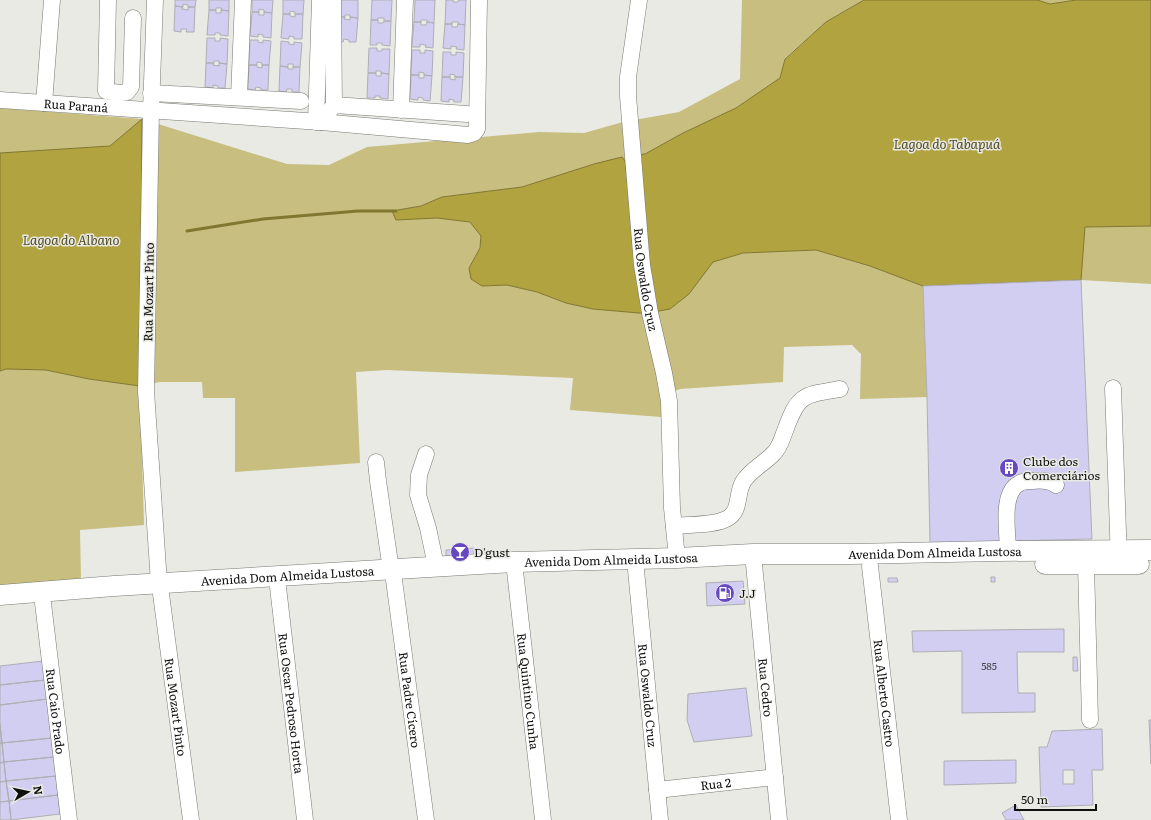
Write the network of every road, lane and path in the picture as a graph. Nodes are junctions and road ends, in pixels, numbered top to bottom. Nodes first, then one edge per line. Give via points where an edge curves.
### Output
1 (52, 0) edge
2 (108, 0) edge
3 (155, 0) edge
4 (243, 0) edge
5 (320, 0) edge
6 (333, 0) edge
7 (405, 0) edge
8 (479, 0) edge
9 (639, 0) edge
10 (132, 18) dead end
11 (152, 93) junction
12 (239, 97) junction
13 (0, 100) edge
14 (120, 100) junction
15 (301, 101) dead end
16 (44, 103) junction
17 (334, 105) junction
18 (151, 110) junction
19 (401, 110) junction
20 (467, 114) dead end
21 (318, 122) junction
22 (1113, 388) dead end
23 (840, 390) dead end
24 (426, 454) dead end
25 (376, 462) dead end
26 (1056, 485) dead end
27 (674, 526) junction
28 (1151, 550) edge
29 (1008, 551) junction
30 (1118, 557) junction
31 (677, 558) junction
32 (754, 561) junction
33 (1151, 563) edge
34 (1086, 565) junction
35 (436, 566) junction
36 (870, 566) junction
37 (514, 569) junction
38 (636, 570) junction
39 (392, 575) junction
40 (278, 587) junction
41 (160, 589) junction
42 (116, 592) junction
43 (0, 595) edge
44 (43, 602) junction
45 (0, 606) edge
46 (1090, 720) dead end
47 (775, 777) junction
48 (657, 790) junction
49 (69, 820) edge
50 (191, 820) edge
51 (305, 820) edge
52 (426, 820) edge
53 (543, 820) edge
54 (660, 820) edge
55 (779, 820) edge
56 (899, 820) edge

1 - 16 street
2 - 14 street via 106,91
3 - 11 street, Rua Mozart Pinto
4 - 12 street
5 - 21 street
6 - 17 street
7 - 19 street
8 - 21 street, Rua Paraná via 477,129 474,133 468,135
9 - 27 street, Rua Oswaldo Cruz via 628,77 628,96 642,265 669,401
10 - 14 street via 131,87
11 - 12 street
11 - 18 street, Rua Mozart Pinto
12 - 15 street
13 - 16 street, Rua Paraná
14 - 16 street, Rua Paraná
14 - 18 street, Rua Paraná
17 - 19 street
17 - 21 street
18 - 21 street, Rua Paraná
18 - 41 street, Rua Mozart Pinto via 146,391
19 - 20 street
22 - 30 street
23 - 27 street via 814,394 797,403 775,452 747,477 740,490 737,506 727,518 717,522
24 - 35 street via 419,475 418,494
25 - 39 street, Rua Padre Cícero
26 - 29 street via 1050,481 1037,480 1020,483 1013,488 1006,509
27 - 31 street, Rua Oswaldo Cruz
28 - 30 main road, Avenida Dom Almeida Lustosa
29 - 30 main road, Avenida Dom Almeida Lustosa
29 - 32 main road, Avenida Dom Almeida Lustosa via 852,554
30 - 33 main road, Avenida Dom Almeida Lustosa
30 - 34 main road, Avenida Dom Almeida Lustosa
31 - 32 main road, Avenida Dom Almeida Lustosa
31 - 37 main road, Avenida Dom Almeida Lustosa
32 - 36 main road, Avenida Dom Almeida Lustosa
32 - 38 main road, Avenida Dom Almeida Lustosa
32 - 47 street, Rua Cedro
34 - 36 main road, Avenida Dom Almeida Lustosa via 1004,563
34 - 46 street
35 - 37 main road, Avenida Dom Almeida Lustosa
35 - 39 main road, Avenida Dom Almeida Lustosa
36 - 56 street, Rua Alberto Castro
37 - 38 main road, Avenida Dom Almeida Lustosa
37 - 39 main road, Avenida Dom Almeida Lustosa
37 - 53 street, Rua Quintino Cunha
38 - 48 street, Rua Oswaldo Cruz
39 - 40 main road, Avenida Dom Almeida Lustosa
39 - 41 main road, Avenida Dom Almeida Lustosa
39 - 52 street, Rua Padre Cícero
40 - 41 main road, Avenida Dom Almeida Lustosa
40 - 51 street, Rua Oscar Pedroso Horta
41 - 42 main road, Avenida Dom Almeida Lustosa
41 - 50 street, Rua Mozart Pinto
42 - 43 main road, Avenida Dom Almeida Lustosa
42 - 44 main road, Avenida Dom Almeida Lustosa
44 - 45 main road, Avenida Dom Almeida Lustosa
44 - 49 street, Rua Caio Prado
47 - 48 street, Rua 2
47 - 55 street, Rua Cedro
48 - 54 street, Rua Oswaldo Cruz

